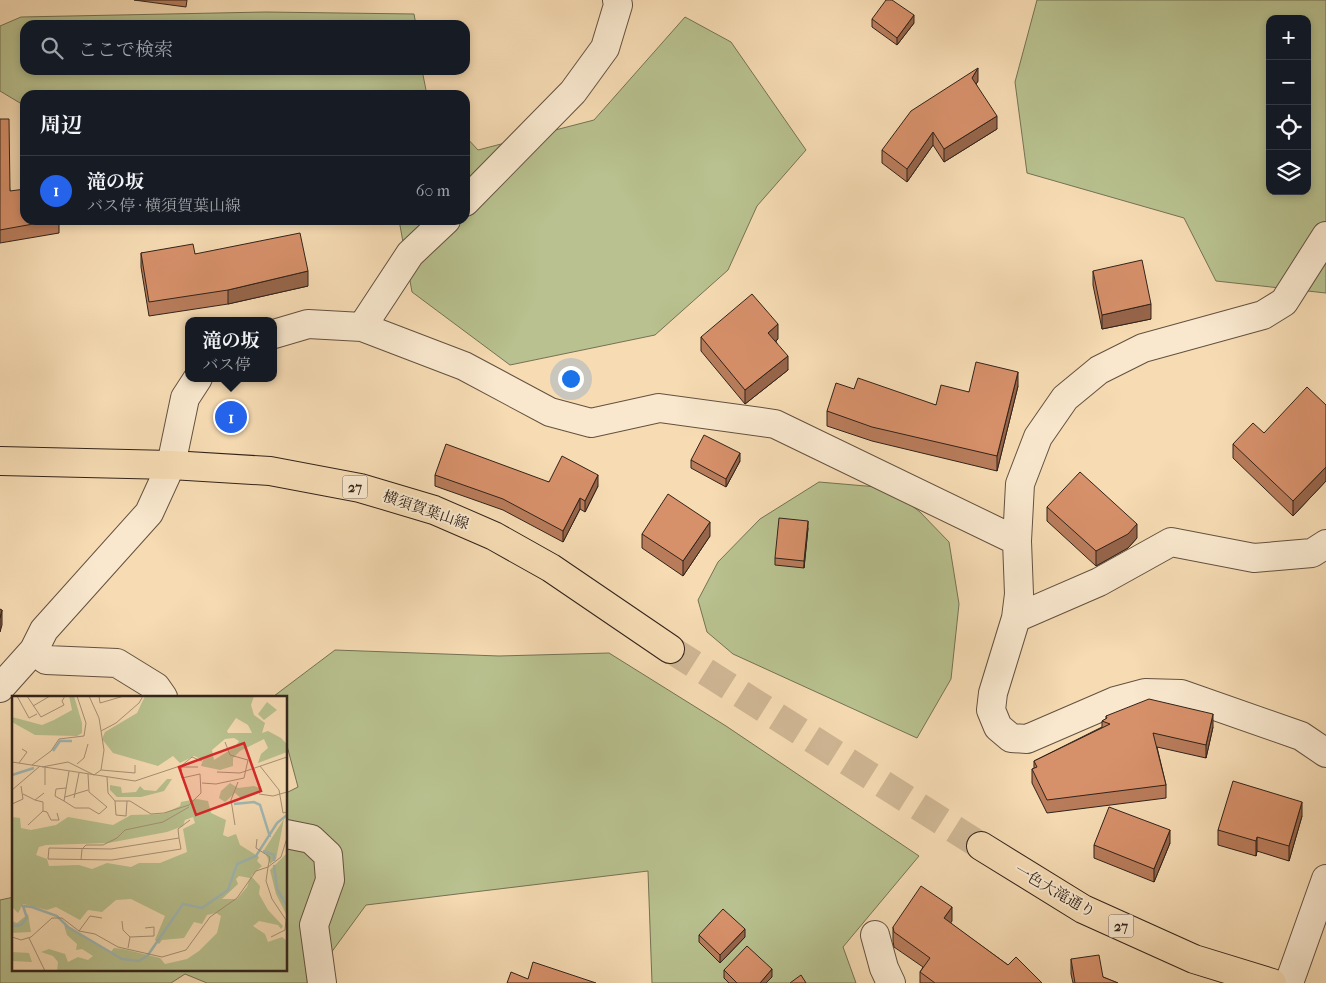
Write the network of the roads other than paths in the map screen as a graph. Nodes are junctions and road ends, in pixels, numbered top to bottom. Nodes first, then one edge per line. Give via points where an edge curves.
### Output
1 (617, 0) edge
2 (470, 197) edge
3 (441, 225) edge
4 (1326, 236) edge
5 (1315, 266) edge
6 (362, 326) junction
7 (277, 333) edge
8 (195, 382) edge
9 (0, 461) edge
10 (171, 465) junction
11 (1017, 541) junction
12 (1326, 544) edge
13 (1016, 618) junction
14 (670, 649) tunnel mouth
15 (34, 650) junction
16 (0, 688) edge
17 (162, 696) edge
18 (1326, 753) edge
19 (288, 834) edge
20 (981, 846) tunnel mouth
21 (1326, 879) edge
22 (875, 935) dead end
23 (322, 983) edge
24 (891, 983) edge
25 (1272, 983) edge
26 (1289, 983) edge

1 - 2 street via 605,48 573,92
3 - 6 street via 410,254
4 - 5 street
5 - 11 street via 1284,302 1263,315 1144,348 1099,370 1065,398 1038,437 1020,484
6 - 7 street via 308,324
6 - 11 street via 464,366 550,412 591,423 659,408 775,424
8 - 10 street via 185,398
9 - 10 main road, 横須賀葉山線 / 27
10 - 14 main road, 横須賀葉山線 / 27 via 270,471 360,488 434,510 494,536 551,568
10 - 15 street via 150,513 44,630
11 - 13 street via 1019,594
12 - 13 street via 1312,553 1254,558 1171,542 1099,582
13 - 18 street via 993,693 991,710 998,727 1010,738 1027,739 1114,701 1145,693 1180,694 1301,736
15 - 16 street
15 - 17 street via 46,660 117,663 156,687
19 - 23 street via 312,839 328,855 330,880 314,925
20 - 25 main road, 一色大滝通り / 27 via 1082,909 1194,959
21 - 26 street
22 - 24 street

